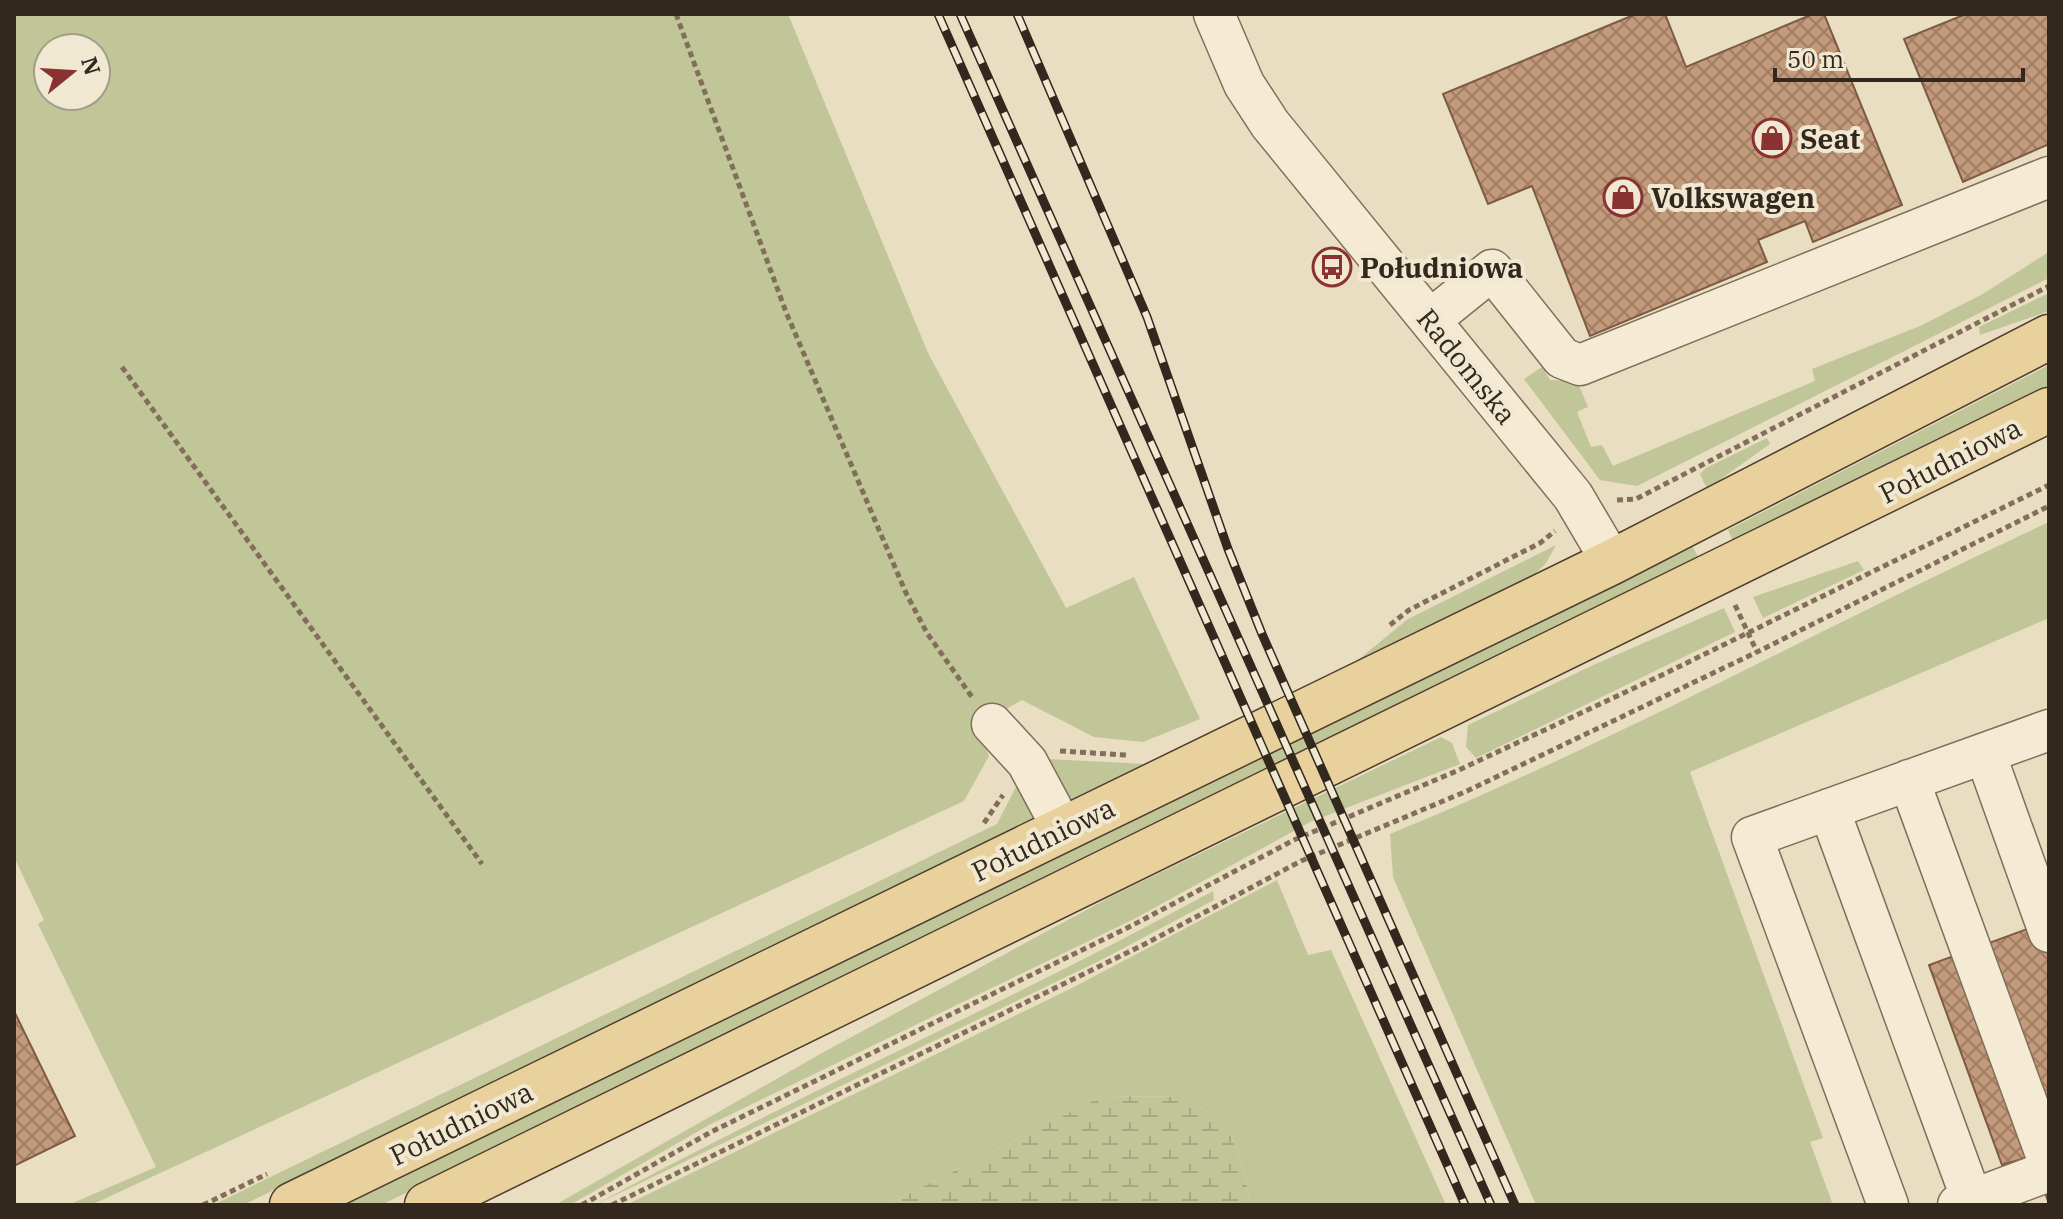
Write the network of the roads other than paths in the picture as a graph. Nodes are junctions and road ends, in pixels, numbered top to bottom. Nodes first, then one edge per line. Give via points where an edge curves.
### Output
1 (1214, 14) edge
2 (2049, 177) edge
3 (1430, 320) junction
4 (2049, 337) edge
5 (2049, 410) edge
6 (1612, 562) junction
7 (992, 724) road end
8 (2049, 730) edge
9 (1985, 753) junction
10 (1909, 780) junction
11 (1829, 809) junction
12 (1063, 829) junction
13 (2049, 932) edge
14 (2049, 1163) edge
15 (2049, 1171) edge
16 (1965, 1202) edge
17 (292, 1205) edge
18 (427, 1205) edge
19 (1888, 1205) edge

1 - 3 street, Radomska via 1244,84 1270,124
2 - 3 street via 1580,365 1562,358 1492,270
3 - 6 street, Radomska via 1573,496
4 - 6 main road, Południowa
5 - 18 main road, Południowa
6 - 12 main road, Południowa
7 - 12 street via 1027,762
8 - 9 street
9 - 10 street
9 - 13 street
10 - 11 street
10 - 14 street
11 - 16 street
11 - 19 street via 1752,837
12 - 17 main road, Południowa
15 - 16 street

